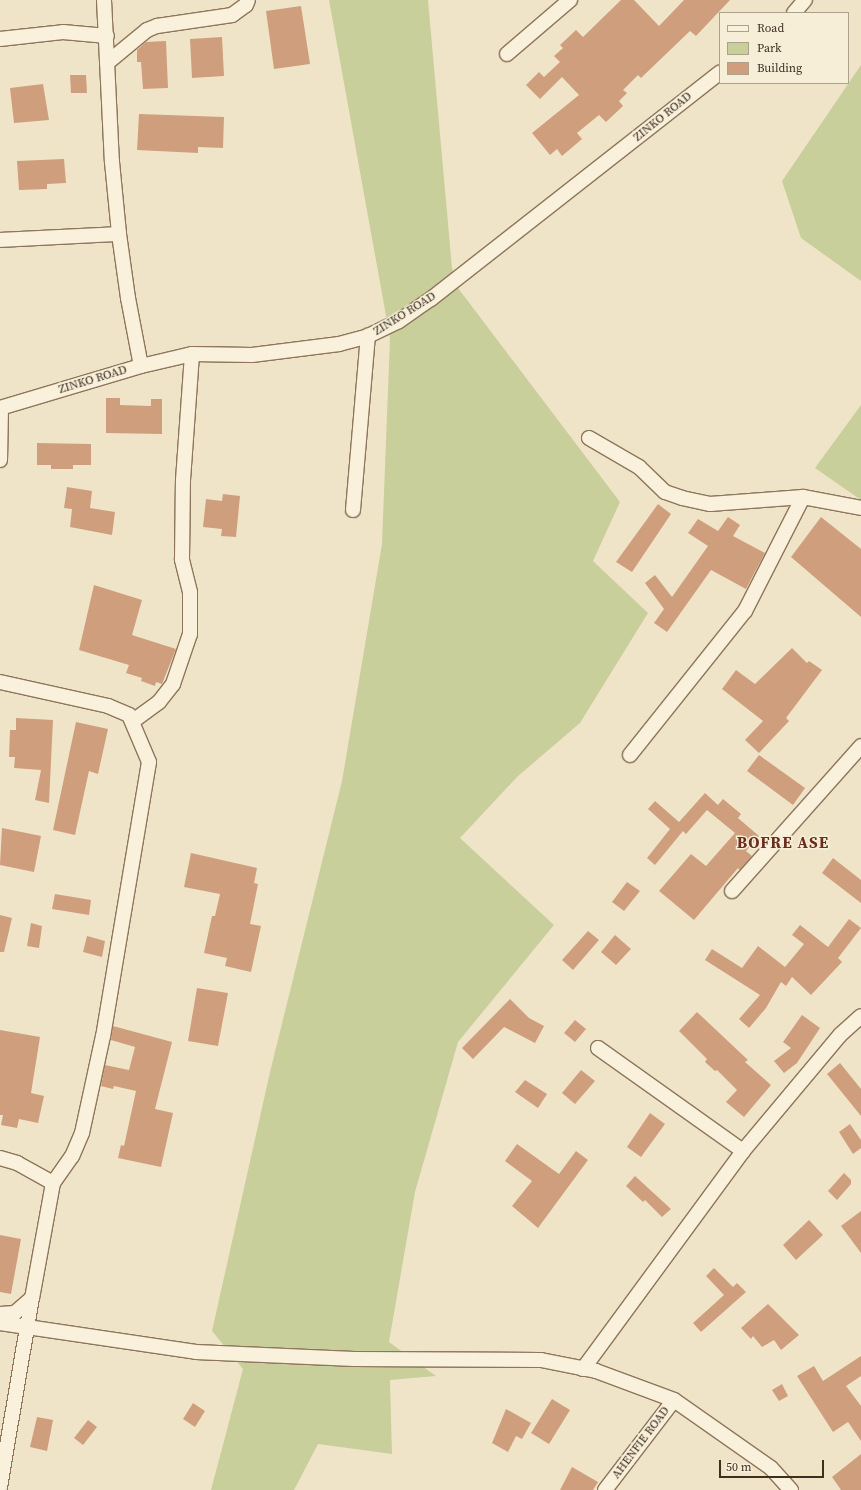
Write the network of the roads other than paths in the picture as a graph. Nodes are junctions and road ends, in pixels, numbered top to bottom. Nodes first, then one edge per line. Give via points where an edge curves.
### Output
1 (104, 0) edge
2 (248, 0) edge
3 (570, 0) edge
4 (805, 0) edge
5 (795, 12) edge
6 (107, 36) junction
7 (0, 39) edge
8 (507, 54) dead end
9 (107, 63) junction
10 (719, 73) edge
11 (119, 234) junction
12 (0, 240) edge
13 (368, 336) junction
14 (192, 354) junction
15 (141, 366) junction
16 (0, 408) edge
17 (589, 438) dead end
18 (0, 460) edge
19 (803, 497) junction
20 (861, 508) edge
21 (353, 510) dead end
22 (0, 682) edge
23 (133, 721) junction
24 (861, 746) edge
25 (630, 755) dead end
26 (732, 891) dead end
27 (861, 1016) edge
28 (598, 1048) dead end
29 (743, 1151) junction
30 (0, 1158) edge
31 (53, 1183) junction
32 (32, 1298) junction
33 (0, 1314) edge
34 (0, 1324) edge
35 (27, 1327) junction
36 (583, 1369) junction
37 (674, 1400) junction
38 (0, 1487) edge
39 (605, 1490) edge
40 (791, 1490) edge

1 - 6 street
2 - 9 street via 246,5 232,15 163,25 147,30
3 - 8 street
4 - 5 street
6 - 7 street via 63,32
6 - 9 street
9 - 11 street
10 - 13 street, ZINKO ROAD via 431,299 399,321
11 - 12 street
11 - 15 street
13 - 14 street, ZINKO ROAD via 340,344 252,355
13 - 21 street
14 - 15 street, ZINKO ROAD
14 - 23 street via 183,480 182,559 190,592 190,634 173,684 159,702
15 - 16 street, ZINKO ROAD
16 - 18 street
17 - 19 street via 639,467 665,492 682,498 710,504
19 - 20 street
19 - 25 street via 745,611
22 - 23 street via 108,706 129,715
23 - 31 street via 149,762 103,1036 82,1133 72,1156
24 - 26 street
27 - 29 street via 840,1035
28 - 29 street
29 - 36 street
30 - 31 street via 17,1163
31 - 32 street
32 - 33 street via 15,1313
32 - 35 street
34 - 35 street
35 - 36 street via 196,1352 354,1359 541,1360
35 - 38 street
36 - 37 street
37 - 39 street, AHENFIE ROAD
37 - 40 street, AHENFIE ROAD via 771,1468

